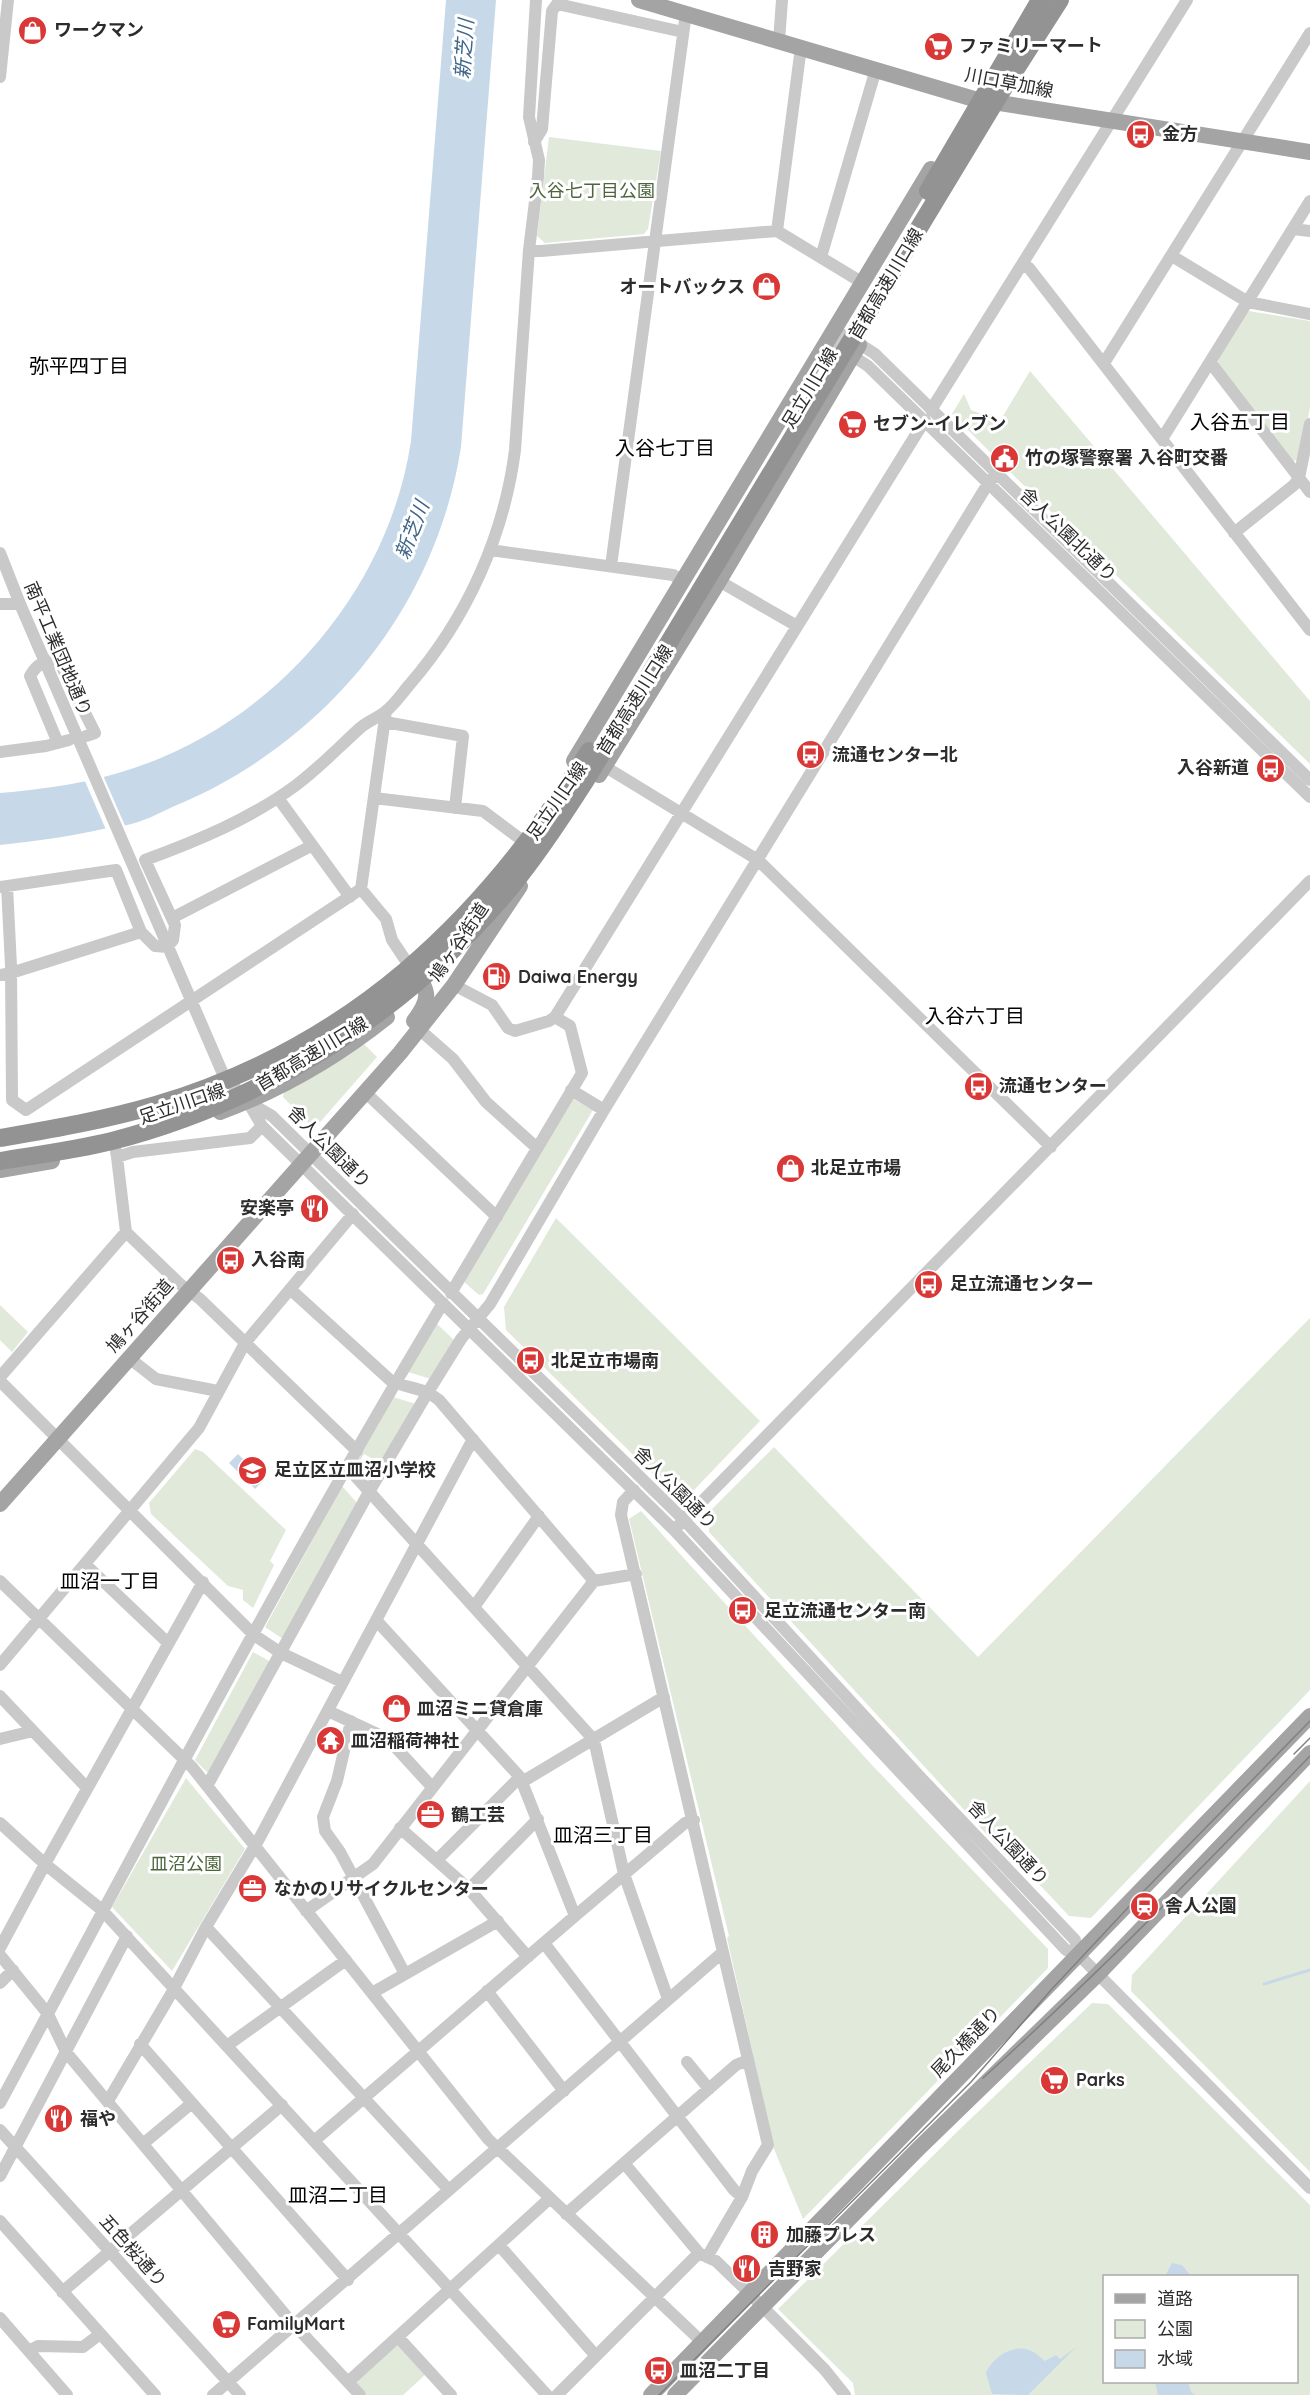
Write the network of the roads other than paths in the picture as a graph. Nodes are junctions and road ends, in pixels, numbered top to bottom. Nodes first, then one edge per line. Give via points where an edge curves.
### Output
1 (8, 0) edge
2 (536, 0) edge
3 (639, 0) edge
4 (782, 0) edge
5 (1032, 0) edge
6 (1040, 0) edge
7 (1060, 0) edge
8 (1067, 0) edge
9 (1186, 0) edge
10 (686, 13) junction
11 (683, 32) junction
12 (1310, 33) edge
13 (779, 40) junction
14 (2, 46) edge
15 (801, 47) junction
16 (876, 69) junction
17 (0, 77) edge
18 (974, 99) junction
19 (1003, 103) junction
20 (1111, 121) junction
21 (1243, 141) junction
22 (534, 142) junction
23 (1310, 152) edge
24 (1310, 201) edge
25 (1293, 229) junction
26 (777, 231) junction
27 (1310, 231) edge
28 (655, 240) junction
29 (529, 250) junction
30 (1172, 256) junction
31 (821, 257) junction
32 (1023, 264) junction
33 (863, 283) junction
34 (1248, 302) junction
35 (1310, 314) edge
36 (832, 335) junction
37 (856, 349) junction
38 (1210, 362) junction
39 (1104, 363) junction
40 (928, 415) junction
41 (1310, 424) edge
42 (1162, 439) junction
43 (993, 478) junction
44 (1299, 478) junction
45 (1310, 492) edge
46 (1234, 533) junction
47 (490, 550) junction
48 (0, 553) edge
49 (611, 566) junction
50 (683, 581) junction
51 (719, 581) junction
52 (0, 604) edge
53 (20, 604) junction
54 (797, 626) junction
55 (1310, 630) edge
56 (44, 662) junction
57 (386, 717) junction
58 (90, 734) dead end
59 (0, 752) edge
60 (580, 752) junction
61 (604, 766) junction
62 (1310, 780) edge
63 (1310, 797) edge
64 (278, 798) junction
65 (374, 798) junction
66 (455, 808) junction
67 (682, 813) junction
68 (519, 838) junction
69 (311, 846) junction
70 (758, 860) junction
71 (1310, 881) edge
72 (4, 886) edge
73 (520, 886) junction
74 (361, 889) junction
75 (350, 897) junction
76 (172, 918) junction
77 (141, 932) junction
78 (167, 946) junction
79 (406, 961) junction
80 (5, 974) edge
81 (424, 985) junction
82 (454, 985) junction
83 (192, 1002) junction
84 (555, 1017) junction
85 (420, 1030) junction
86 (5, 1060) edge
87 (223, 1074) junction
88 (572, 1090) junction
89 (366, 1093) junction
90 (248, 1102) junction
91 (604, 1110) junction
92 (262, 1126) junction
93 (0, 1129) edge
94 (0, 1138) edge
95 (1051, 1147) junction
96 (537, 1148) junction
97 (116, 1152) junction
98 (306, 1159) junction
99 (0, 1161) edge
100 (0, 1170) edge
101 (353, 1214) junction
102 (497, 1217) junction
103 (126, 1232) junction
104 (290, 1289) junction
105 (188, 1291) junction
106 (447, 1298) junction
107 (474, 1325) junction
108 (245, 1343) junction
109 (129, 1358) junction
110 (0, 1379) edge
111 (396, 1383) junction
112 (218, 1391) junction
113 (428, 1392) junction
114 (57, 1439) junction
115 (473, 1439) junction
116 (357, 1451) junction
117 (346, 1467) junction
118 (634, 1490) junction
119 (369, 1492) junction
120 (0, 1504) edge
121 (129, 1512) junction
122 (539, 1516) junction
123 (679, 1525) junction
124 (418, 1544) junction
125 (85, 1564) junction
126 (636, 1574) junction
127 (0, 1581) edge
128 (594, 1581) junction
129 (203, 1582) junction
130 (474, 1606) junction
131 (39, 1619) junction
132 (376, 1620) junction
133 (254, 1635) junction
134 (167, 1642) junction
135 (281, 1653) junction
136 (0, 1665) edge
137 (528, 1666) junction
138 (342, 1682) junction
139 (0, 1696) edge
140 (664, 1697) junction
141 (132, 1708) junction
142 (328, 1711) junction
143 (1310, 1716) edge
144 (351, 1721) junction
145 (478, 1730) junction
146 (33, 1731) junction
147 (0, 1739) edge
148 (594, 1740) junction
149 (1310, 1753) edge
150 (185, 1761) junction
151 (521, 1779) junction
152 (207, 1786) junction
153 (432, 1787) junction
154 (87, 1788) junction
155 (538, 1819) junction
156 (694, 1820) junction
157 (0, 1823) edge
158 (400, 1828) junction
159 (254, 1845) junction
160 (437, 1860) junction
161 (45, 1864) junction
162 (624, 1874) junction
163 (354, 1877) junction
164 (469, 1889) junction
165 (102, 1910) junction
166 (306, 1911) junction
167 (575, 1916) junction
168 (498, 1921) junction
169 (206, 1927) junction
170 (127, 1936) junction
171 (544, 1943) junction
172 (0, 1948) edge
173 (723, 1952) junction
174 (1078, 1954) junction
175 (0, 1955) edge
176 (528, 1957) junction
177 (346, 1960) junction
178 (13, 1970) junction
179 (405, 1974) junction
180 (1098, 1974) junction
181 (0, 1983) edge
182 (173, 1987) junction
183 (487, 1991) junction
184 (372, 1993) junction
185 (668, 1999) junction
186 (282, 2008) junction
187 (48, 2014) junction
188 (620, 2042) junction
189 (140, 2044) junction
190 (228, 2045) junction
191 (418, 2050) junction
192 (66, 2052) junction
193 (748, 2060) junction
194 (687, 2062) dead end
195 (710, 2089) junction
196 (564, 2091) junction
197 (364, 2097) junction
198 (108, 2101) junction
199 (0, 2103) edge
200 (192, 2103) junction
201 (282, 2105) junction
202 (677, 2116) junction
203 (0, 2130) edge
204 (314, 2141) junction
205 (144, 2143) junction
206 (15, 2147) junction
207 (231, 2147) junction
208 (498, 2149) junction
209 (624, 2163) junction
210 (0, 2176) edge
211 (1310, 2188) edge
212 (182, 2189) junction
213 (448, 2189) junction
214 (742, 2197) junction
215 (549, 2199) junction
216 (566, 2214) junction
217 (0, 2221) edge
218 (400, 2234) junction
219 (499, 2245) junction
220 (109, 2251) junction
221 (703, 2255) junction
222 (348, 2280) junction
223 (450, 2289) junction
224 (63, 2292) junction
225 (750, 2294) junction
226 (654, 2297) junction
227 (762, 2307) junction
228 (0, 2318) edge
229 (295, 2325) junction
230 (100, 2334) junction
231 (398, 2337) junction
232 (702, 2342) junction
233 (29, 2351) junction
234 (596, 2356) junction
235 (228, 2382) junction
236 (348, 2382) junction
237 (67, 2395) edge
238 (155, 2395) edge
239 (213, 2395) edge
240 (240, 2395) edge
241 (360, 2395) edge
242 (451, 2395) edge
243 (547, 2395) edge
244 (557, 2395) edge
245 (651, 2395) edge
246 (675, 2395) edge
247 (845, 2395) edge

1 - 14 street
2 - 22 street via 529,117
3 - 10 main road, 川口草加線
4 - 13 street
5 - 18 main road, 足立川口線
6 - 94 highway, 首都高速川口線, bridge via 692,586 573,777 498,879 464,917 370,1001 325,1031 260,1065 156,1105
7 - 99 highway, 首都高速川口線, bridge via 584,783 546,841 466,936 377,1015 332,1046 254,1090 111,1141
8 - 19 main road, 足立川口線
9 - 20 street
10 - 11 street
10 - 13 main road, 川口草加線
11 - 22 street via 557,4 552,10 542,129
11 - 28 street
12 - 21 street
13 - 15 main road, 川口草加線
14 - 17 street
15 - 16 main road, 川口草加線
15 - 26 street
16 - 18 main road, 川口草加線
16 - 31 street
18 - 19 main road, 川口草加線
18 - 33 main road, 足立川口線
19 - 20 main road, 川口草加線
19 - 37 main road, 足立川口線
20 - 21 main road, 川口草加線
20 - 32 street
21 - 23 main road, 川口草加線
21 - 30 street
22 - 29 street via 539,160
24 - 25 street
25 - 27 street
25 - 34 street
26 - 28 street
26 - 31 street
28 - 29 street
28 - 49 street
29 - 47 street via 512,469
30 - 34 street
30 - 39 street
31 - 33 street
32 - 39 street
32 - 40 street
33 - 36 main road, 足立川口線
34 - 35 street
34 - 38 street
36 - 37 street, 舎人公園北通り via 839,347
36 - 50 main road, 足立川口線
37 - 40 street, 舎人公園北通り via 868,366
37 - 51 main road, 足立川口線
38 - 42 street
38 - 44 street
39 - 42 street
40 - 43 street, 舎人公園北通り
40 - 54 street
41 - 44 street
42 - 46 street
43 - 62 street, 舎人公園北通り
43 - 63 street, 舎人公園北通り
43 - 70 street
44 - 45 street
44 - 46 street
46 - 55 street
47 - 49 street
47 - 57 street via 446,637
48 - 53 street, 南平工業団地通り
49 - 50 street via 673,575
50 - 60 main road, 足立川口線
51 - 54 street
51 - 61 main road, 足立川口線
52 - 53 street
53 - 56 street, 南平工業団地通り
54 - 67 street
56 - 58 street via 52,660 61,665
56 - 59 street via 30,676 63,742
56 - 78 street, 南平工業団地通り
57 - 64 street via 369,720
57 - 65 street
57 - 66 street via 463,736
60 - 61 street
60 - 68 main road, 足立川口線
61 - 67 street
61 - 73 main road, 足立川口線
64 - 69 street
64 - 76 street via 220,830 145,860
65 - 66 street
65 - 74 street
66 - 68 street via 483,811
67 - 70 street
67 - 84 street
68 - 79 main road, 足立川口線 via 486,881
69 - 75 street
69 - 76 street
70 - 91 street
70 - 95 street
71 - 95 street
72 - 77 street via 116,870
72 - 80 street
73 - 81 main road, 足立川口線
73 - 82 main road, 鳩ヶ谷街道
74 - 75 street
74 - 79 street via 386,919 392,940
75 - 83 street
76 - 78 street via 173,940
77 - 78 street via 155,946
77 - 80 street
78 - 83 street
79 - 81 main road, 鳩ヶ谷街道
79 - 87 main road, 足立川口線 via 320,1025
80 - 86 street
81 - 90 main road, 足立川口線 via 333,1055
81 - 98 main road, 鳩ヶ谷街道 via 428,995 424,1008
82 - 84 street via 492,1005 515,1032
82 - 85 main road, 鳩ヶ谷街道
83 - 86 street via 26,1110 12,1100
83 - 87 street
84 - 88 street via 570,1026 582,1073
85 - 89 main road, 鳩ヶ谷街道
85 - 96 street via 453,1059 486,1102
87 - 90 street
87 - 93 main road, 足立川口線 via 144,1101
88 - 91 street
88 - 96 street
89 - 98 main road, 鳩ヶ谷街道
89 - 102 street
90 - 92 street, 舎人公園通り
90 - 97 main road, 足立川口線
90 - 98 street, 舎人公園通り via 272,1116
91 - 107 street
92 - 97 street via 250,1138
92 - 98 street, 舎人公園通り
95 - 123 street
96 - 102 street
97 - 100 main road, 足立川口線
97 - 103 street
98 - 101 street, 舎人公園通り
98 - 105 main road, 鳩ヶ谷街道
98 - 106 street, 舎人公園通り
101 - 104 street
101 - 106 street, 舎人公園通り
102 - 106 street
103 - 105 street
103 - 110 street
104 - 108 street
104 - 111 street
105 - 108 street
105 - 109 main road, 鳩ヶ谷街道
106 - 107 street, 舎人公園通り
106 - 111 street
107 - 113 street
107 - 118 street, 舎人公園通り
107 - 123 street, 舎人公園通り
108 - 112 street
108 - 116 street
109 - 112 street via 156,1379
109 - 114 main road, 鳩ヶ谷街道
110 - 114 street
111 - 113 street
111 - 116 street
112 - 121 street via 199,1428
113 - 115 street
113 - 119 street
114 - 120 main road, 鳩ヶ谷街道
114 - 121 street
115 - 122 street
115 - 124 street
116 - 117 street
117 - 119 street
117 - 133 street
118 - 123 street, 舎人公園通り
118 - 126 street via 620,1508
119 - 124 street
119 - 135 street
121 - 125 street
121 - 129 street
122 - 128 street
122 - 130 street
123 - 174 street, 舎人公園通り via 1066,1950
124 - 130 street
124 - 132 street
125 - 131 street
125 - 134 street
126 - 128 street
126 - 140 street
127 - 131 street
128 - 137 street
129 - 133 street
129 - 134 street
130 - 137 street
131 - 136 street
131 - 141 street
132 - 138 street
132 - 145 street
133 - 135 street
133 - 150 street
134 - 141 street
135 - 138 street
135 - 152 street
137 - 145 street
137 - 148 street
138 - 142 street
139 - 146 street
140 - 148 street
140 - 156 street
141 - 150 street
141 - 154 street
142 - 144 street
142 - 159 street
143 - 174 main road, 尾久橋通り
144 - 153 street via 388,1739
144 - 163 street via 337,1781 323,1817 325,1832
145 - 151 street
145 - 153 street
146 - 147 street
146 - 154 street
148 - 151 street
148 - 162 street
149 - 180 main road
150 - 152 street
150 - 165 street
151 - 155 street
151 - 160 street
152 - 159 street
153 - 158 street
154 - 161 street
155 - 164 street
155 - 167 street
156 - 162 street via 685,1823
156 - 173 street
157 - 161 street
158 - 160 street
158 - 163 street via 373,1864
159 - 166 street
159 - 169 street
160 - 164 street
161 - 165 street
161 - 172 street
162 - 167 street
162 - 185 street
163 - 166 street
163 - 179 street
164 - 168 street
165 - 170 street
165 - 187 street
166 - 177 street
167 - 171 street
168 - 176 street
168 - 179 street
169 - 182 street
169 - 186 street
170 - 182 street
170 - 192 street
171 - 176 street
171 - 188 street
173 - 185 street
173 - 193 street
174 - 180 street, 舎人公園通り
174 - 225 main road, 尾久橋通り
175 - 178 street
176 - 183 street
177 - 184 street
177 - 186 street
178 - 181 street
178 - 187 street
179 - 184 street
180 - 211 street, 舎人公園通り
180 - 227 main road
182 - 189 street
182 - 190 street
183 - 191 street
183 - 196 street
184 - 191 street
185 - 188 street
186 - 190 street
186 - 197 street
187 - 192 street
187 - 199 street
188 - 196 street
188 - 202 street
189 - 198 street
189 - 200 street
190 - 201 street
191 - 197 street
191 - 208 street
192 - 198 street
192 - 206 street
193 - 195 street via 736,2064
193 - 214 street via 768,2145
194 - 195 street
195 - 202 street
196 - 208 street
197 - 204 street
197 - 213 street
198 - 205 street
200 - 205 street
200 - 207 street
201 - 204 street
201 - 207 street
202 - 209 street
202 - 214 street
203 - 206 street, 五色桜通り
204 - 218 street
205 - 212 street
206 - 210 street
206 - 220 street, 五色桜通り
207 - 212 street
207 - 222 street
208 - 213 street
208 - 215 street
209 - 216 street
209 - 221 street
212 - 220 street
212 - 229 street
213 - 218 street
214 - 221 street
215 - 216 street
215 - 219 street
216 - 226 street
217 - 224 street
218 - 222 street
218 - 223 street
219 - 223 street
219 - 234 street
220 - 224 street
220 - 235 street, 五色桜通り
221 - 225 street via 716,2261
221 - 226 street
222 - 229 street
223 - 231 street
223 - 243 street
224 - 230 street
225 - 227 street
225 - 232 main road, 尾久橋通り
226 - 232 street
226 - 234 street
227 - 246 main road
227 - 247 street
228 - 233 street
229 - 235 street
229 - 236 street
230 - 233 street via 82,2347 38,2346
230 - 238 street
231 - 236 street
231 - 242 street
232 - 245 main road, 尾久橋通り
233 - 237 street
234 - 244 street
235 - 239 street
235 - 240 street, 五色桜通り
236 - 241 street

